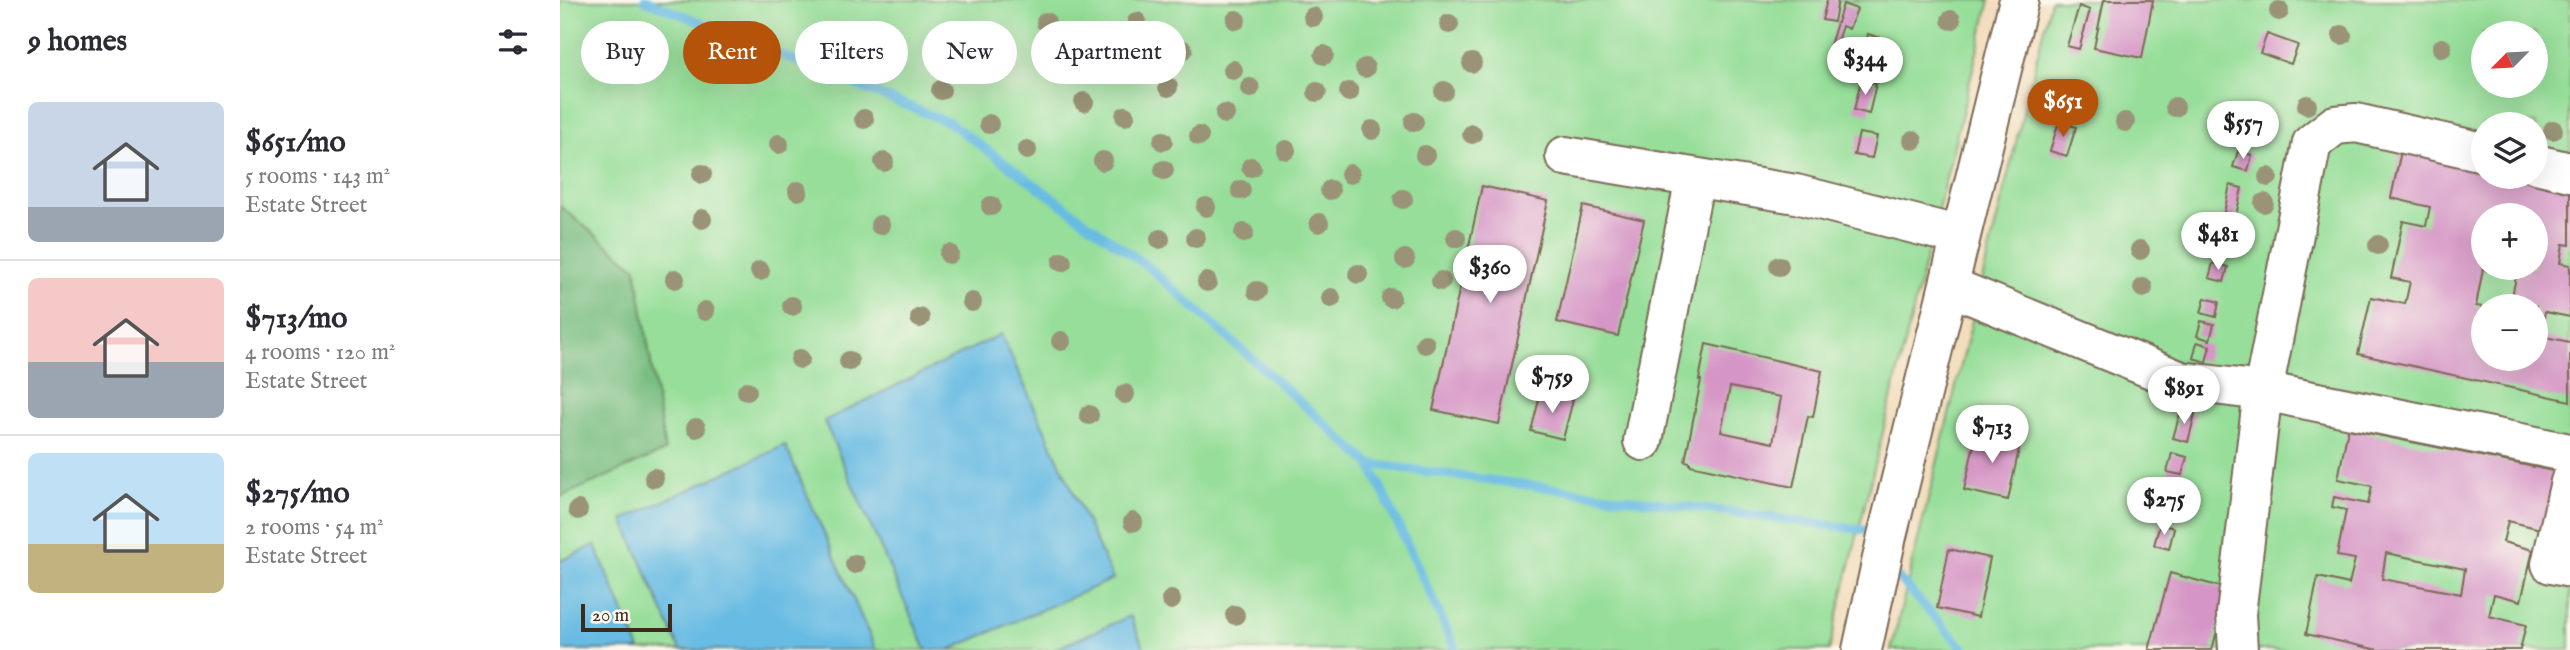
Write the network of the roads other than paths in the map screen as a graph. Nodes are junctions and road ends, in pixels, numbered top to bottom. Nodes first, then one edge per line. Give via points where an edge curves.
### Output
1 (2019, 0) edge
2 (2471, 149) edge
3 (1565, 156) dead end
4 (2548, 167) edge
5 (2570, 172) edge
6 (1695, 178) junction
7 (1961, 236) junction
8 (1948, 286) junction
9 (2263, 391) junction
10 (1643, 441) dead end
11 (2570, 453) edge
12 (2570, 482) edge
13 (2570, 568) edge
14 (1862, 650) edge
15 (2238, 650) edge

1 - 7 street
2 - 9 street via 2356,123 2335,125 2312,143
3 - 6 street
4 - 5 street
6 - 7 street via 1796,194
6 - 10 street
7 - 8 street
8 - 9 street via 2181,381
8 - 14 street
9 - 11 street
9 - 15 street via 2236,614
12 - 13 street via 2551,564

